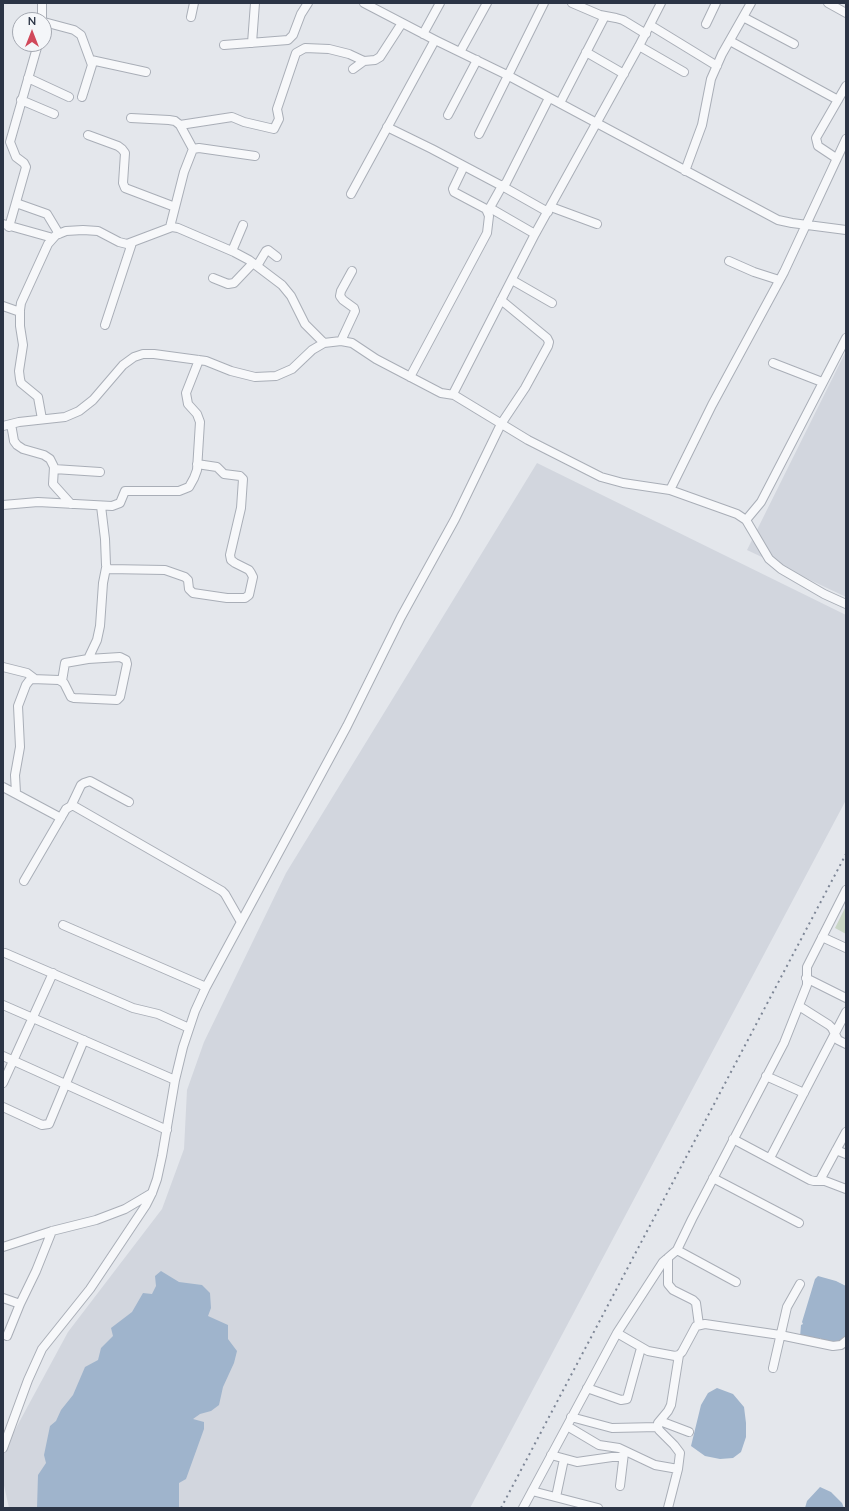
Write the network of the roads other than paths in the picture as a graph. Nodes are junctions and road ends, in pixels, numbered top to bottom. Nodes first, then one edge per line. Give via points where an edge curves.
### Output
1 (194, 3) edge
2 (255, 3) edge
3 (308, 3) edge
4 (364, 3) edge
5 (440, 3) edge
6 (487, 3) edge
7 (544, 3) edge
8 (572, 3) edge
9 (661, 3) edge
10 (716, 3) edge
11 (751, 3) edge
12 (828, 3) edge
13 (846, 13) edge
14 (605, 16) junction
15 (191, 17) dead end
16 (743, 17) junction
17 (402, 23) junction
18 (52, 24) edge
19 (706, 24) dead end
20 (650, 25) junction
21 (423, 34) junction
22 (646, 34) junction
23 (291, 38) junction
24 (434, 40) junction
25 (730, 41) junction
26 (252, 43) junction
27 (794, 44) dead end
28 (224, 46) dead end
29 (639, 46) junction
30 (36, 52) edge
31 (460, 52) junction
32 (586, 52) junction
33 (296, 53) junction
34 (92, 60) junction
35 (477, 60) junction
36 (364, 61) junction
37 (717, 66) junction
38 (353, 69) dead end
39 (146, 72) dead end
40 (684, 72) dead end
41 (624, 74) junction
42 (508, 75) junction
43 (28, 78) junction
44 (846, 86) edge
45 (69, 97) dead end
46 (82, 97) dead end
47 (549, 98) junction
48 (21, 100) junction
49 (838, 100) junction
50 (560, 103) junction
51 (54, 114) dead end
52 (448, 115) dead end
53 (131, 118) dead end
54 (597, 122) junction
55 (180, 125) junction
56 (387, 127) junction
57 (479, 134) dead end
58 (88, 135) dead end
59 (11, 138) junction
60 (846, 139) edge
61 (3, 146) edge
62 (193, 149) junction
63 (255, 156) dead end
64 (836, 158) junction
65 (464, 166) junction
66 (685, 171) junction
67 (502, 186) junction
68 (351, 194) dead end
69 (16, 203) junction
70 (175, 207) junction
71 (489, 210) junction
72 (550, 210) junction
73 (597, 224) dead end
74 (243, 225) dead end
75 (806, 225) junction
76 (6, 226) edge
77 (170, 227) junction
78 (846, 230) edge
79 (535, 234) junction
80 (56, 236) junction
81 (132, 243) junction
82 (232, 251) junction
83 (277, 257) dead end
84 (730, 261) dead end
85 (255, 264) junction
86 (352, 271) dead end
87 (213, 278) dead end
88 (512, 280) junction
89 (780, 280) junction
90 (502, 300) junction
91 (552, 303) dead end
92 (3, 306) edge
93 (20, 312) junction
94 (105, 325) dead end
95 (846, 338) edge
96 (341, 341) junction
97 (324, 343) junction
98 (199, 360) junction
99 (773, 363) dead end
100 (410, 377) junction
101 (822, 382) junction
102 (454, 395) junction
103 (42, 419) junction
104 (501, 424) junction
105 (7, 425) edge
106 (197, 464) junction
107 (54, 469) junction
108 (100, 472) dead end
109 (670, 490) junction
110 (71, 504) junction
111 (3, 505) edge
112 (101, 506) junction
113 (746, 520) junction
114 (106, 568) junction
115 (846, 604) edge
116 (88, 659) junction
117 (3, 667) edge
118 (35, 679) junction
119 (62, 681) junction
120 (3, 787) edge
121 (16, 793) junction
122 (129, 802) dead end
123 (71, 806) junction
124 (61, 818) junction
125 (24, 881) dead end
126 (846, 890) edge
127 (241, 922) junction
128 (63, 925) dead end
129 (822, 936) junction
130 (846, 948) edge
131 (6, 953) dead end
132 (52, 973) junction
133 (806, 978) junction
134 (206, 987) junction
135 (846, 998) edge
136 (3, 1005) edge
137 (799, 1006) junction
138 (846, 1012) edge
139 (33, 1018) junction
140 (189, 1028) junction
141 (834, 1034) junction
142 (84, 1040) junction
143 (846, 1044) edge
144 (3, 1056) edge
145 (14, 1061) junction
146 (766, 1076) junction
147 (175, 1080) junction
148 (3, 1083) edge
149 (65, 1085) junction
150 (804, 1093) junction
151 (3, 1107) edge
152 (167, 1130) junction
153 (846, 1132) edge
154 (733, 1139) junction
155 (836, 1150) junction
156 (846, 1154) edge
157 (770, 1158) junction
158 (713, 1178) junction
159 (820, 1180) junction
160 (846, 1188) edge
161 (152, 1193) junction
162 (800, 1223) dead end
163 (52, 1231) junction
164 (3, 1246) edge
165 (677, 1250) junction
166 (668, 1258) junction
167 (736, 1282) dead end
168 (800, 1284) dead end
169 (3, 1298) edge
170 (20, 1304) junction
171 (699, 1324) junction
172 (617, 1333) junction
173 (780, 1335) junction
174 (7, 1336) dead end
175 (846, 1341) edge
176 (641, 1348) junction
177 (679, 1356) junction
178 (773, 1368) dead end
179 (587, 1388) junction
180 (571, 1418) junction
181 (659, 1424) junction
182 (567, 1426) junction
183 (689, 1432) dead end
184 (3, 1448) edge
185 (623, 1454) junction
186 (551, 1455) junction
187 (564, 1459) junction
188 (678, 1469) junction
189 (620, 1486) dead end
190 (532, 1491) junction
191 (556, 1497) junction
192 (523, 1508) edge
193 (598, 1508) edge
194 (668, 1508) edge

1 - 15 street
2 - 26 street
3 - 23 street
4 - 17 street
5 - 21 street
6 - 31 street
7 - 42 street
8 - 14 street
9 - 20 street
10 - 19 street
11 - 16 street
12 - 13 street
14 - 22 street via 623,20
14 - 32 street
16 - 25 street
16 - 27 street
17 - 21 street
17 - 36 street via 380,57
18 - 34 street via 79,33
20 - 22 street
20 - 37 street
21 - 24 street
22 - 29 street
23 - 26 street
23 - 33 street
24 - 31 street
24 - 56 street
25 - 37 street
25 - 49 street
26 - 28 street
29 - 40 street
29 - 41 street
30 - 43 street
31 - 35 street
32 - 41 street
32 - 50 street
33 - 36 street via 305,48 329,50
33 - 55 street via 277,109 279,119 274,129 232,117
34 - 39 street
34 - 46 street via 92,69
35 - 42 street
35 - 52 street
36 - 38 street
37 - 66 street via 711,79 702,125
41 - 54 street
42 - 47 street
42 - 57 street
43 - 45 street
43 - 48 street
44 - 49 street
47 - 50 street
47 - 67 street via 506,183
48 - 51 street
48 - 59 street
49 - 64 street via 816,138 818,146
50 - 54 street
53 - 55 street via 169,120
54 - 66 street
54 - 72 street
55 - 62 street
56 - 65 street
56 - 68 street
58 - 70 street via 122,149 125,154 125,188
59 - 61 street
59 - 69 street via 10,145 16,157 26,167
60 - 64 street
62 - 63 street
62 - 70 street
64 - 75 street
65 - 67 street
65 - 71 street via 453,191
66 - 75 street via 778,220
67 - 71 street
67 - 72 street
69 - 76 street
69 - 80 street via 47,214
70 - 77 street
71 - 79 street
71 - 100 street via 489,227 485,240
72 - 73 street
72 - 79 street
74 - 82 street
75 - 78 street
75 - 89 street
76 - 80 street
77 - 81 street
77 - 82 street
79 - 88 street
80 - 81 street via 74,230 98,231 123,244
80 - 93 street via 48,244 21,303
81 - 94 street
82 - 85 street
83 - 85 street via 266,251
84 - 89 street
85 - 87 street via 234,283 228,284
85 - 97 street via 282,285 305,324
86 - 96 street via 340,296 355,311
88 - 90 street
88 - 91 street
89 - 109 street via 712,405
90 - 102 street
90 - 104 street via 547,338 548,342 525,388
92 - 93 street
93 - 103 street via 23,341 20,379 38,397
95 - 101 street
96 - 97 street
96 - 100 street via 352,343
97 - 98 street via 312,350 292,369 276,376 256,377
98 - 103 street via 154,354 134,357 123,365 93,400 79,412 66,417
98 - 106 street via 186,393 188,404 199,418
99 - 101 street
100 - 102 street via 440,393
101 - 113 street via 761,502
102 - 104 street
103 - 105 street
104 - 109 street via 601,477
104 - 127 street via 455,519 401,616 347,726
105 - 107 street via 17,445 47,457
106 - 112 street via 194,478 185,489 128,491 123,493 118,505
106 - 114 street via 217,467 224,474 240,476 243,479 230,555 231,560 251,573 248,596 242,599 194,593 189,589 185,577 165,570
107 - 108 street
107 - 110 street via 54,487
109 - 113 street via 737,514
110 - 111 street via 38,502
110 - 112 street
112 - 114 street
113 - 115 street via 769,559 781,569
114 - 116 street via 99,634
116 - 119 street via 65,663
116 - 119 street via 120,657 126,660 119,699 72,698
117 - 118 street via 27,673
118 - 119 street
118 - 121 street via 26,685 18,706 20,747 15,775
120 - 121 street
121 - 124 street
122 - 123 street via 90,781 81,785
123 - 124 street
123 - 127 street via 77,807 222,890
124 - 125 street
126 - 129 street
127 - 134 street
128 - 134 street
129 - 130 street
129 - 133 street via 807,967
131 - 132 street
132 - 139 street
132 - 140 street via 132,1008 158,1014
133 - 135 street
133 - 137 street via 807,985
134 - 140 street
136 - 139 street
137 - 141 street via 832,1028
137 - 146 street via 784,1043
138 - 141 street
139 - 142 street
139 - 145 street
140 - 147 street
141 - 143 street via 838,1040
141 - 150 street
142 - 147 street
142 - 149 street
144 - 145 street
145 - 148 street
145 - 149 street
146 - 150 street
146 - 154 street
147 - 152 street
149 - 151 street via 47,1125
149 - 152 street
150 - 157 street
152 - 161 street
153 - 155 street
154 - 157 street
154 - 158 street
155 - 156 street
155 - 159 street
157 - 159 street via 810,1180
158 - 162 street
158 - 165 street
159 - 160 street
161 - 163 street via 125,1209 96,1220
161 - 184 street via 90,1289 42,1349
163 - 164 street
163 - 170 street
165 - 166 street
165 - 167 street
166 - 171 street via 668,1284 673,1290 696,1303
166 - 172 street
168 - 173 street via 788,1304
169 - 170 street
170 - 174 street
171 - 173 street
171 - 177 street
172 - 176 street
172 - 179 street
173 - 175 street via 833,1346
173 - 178 street
176 - 177 street via 653,1353
176 - 179 street via 627,1399 621,1400
177 - 181 street via 671,1404
179 - 180 street
180 - 181 street via 612,1428
180 - 182 street
181 - 183 street
181 - 188 street via 659,1430 680,1453
182 - 185 street via 599,1445
182 - 186 street
185 - 187 street via 577,1462
185 - 188 street
185 - 189 street
186 - 187 street
186 - 190 street
187 - 191 street
188 - 194 street
190 - 191 street
190 - 192 street
191 - 193 street

